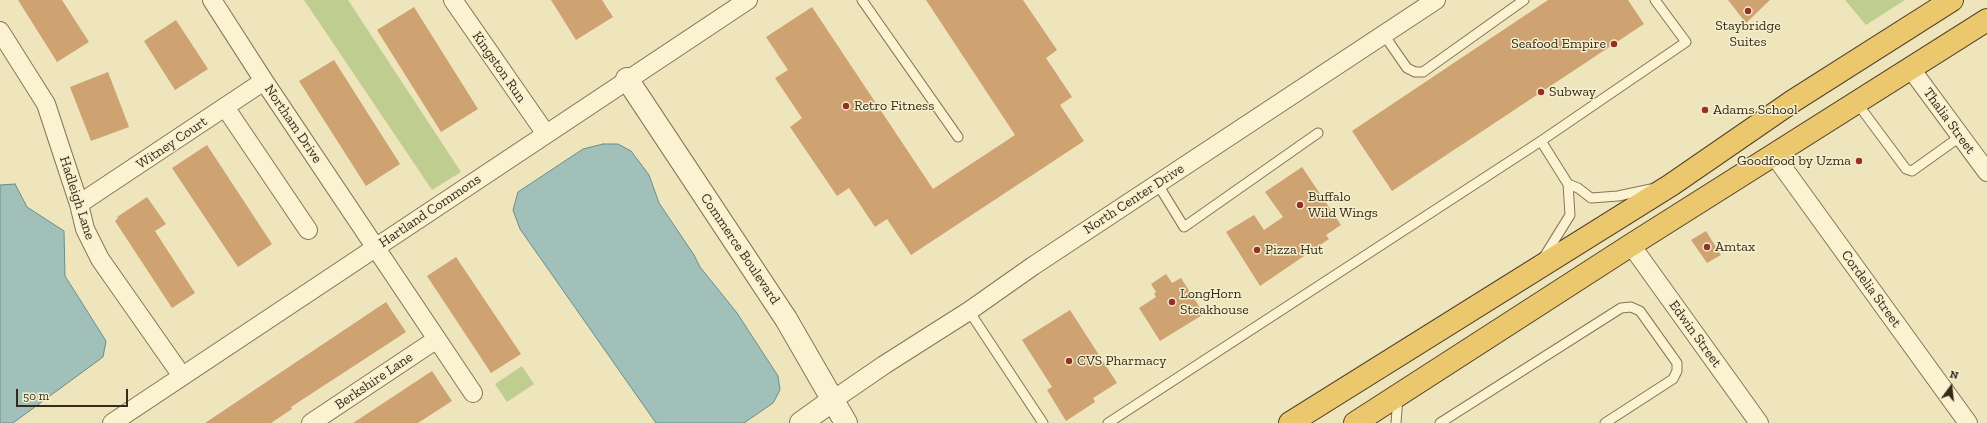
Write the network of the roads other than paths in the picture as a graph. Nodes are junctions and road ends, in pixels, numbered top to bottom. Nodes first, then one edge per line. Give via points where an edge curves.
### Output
1 (212, 0) edge
2 (453, 0) edge
3 (748, 0) edge
4 (862, 0) edge
5 (1436, 0) edge
6 (1524, 0) edge
7 (1655, 0) edge
8 (1952, 0) edge
9 (1987, 20) edge
10 (0, 31) edge
11 (1384, 35) junction
12 (1911, 69) junction
13 (627, 79) junction
14 (264, 81) junction
15 (1857, 103) junction
16 (225, 107) junction
17 (1318, 133) dead end
18 (546, 134) junction
19 (1961, 136) junction
20 (958, 137) dead end
21 (1541, 141) junction
22 (1774, 155) junction
23 (1987, 172) edge
24 (1157, 183) junction
25 (1568, 184) junction
26 (1671, 185) junction
27 (79, 204) junction
28 (308, 230) dead end
29 (1631, 246) junction
30 (375, 247) junction
31 (1537, 268) junction
32 (968, 311) junction
33 (437, 339) junction
34 (182, 376) junction
35 (473, 393) dead end
36 (1398, 395) junction
37 (833, 400) junction
38 (112, 423) edge
39 (311, 423) edge
40 (801, 423) edge
41 (846, 423) edge
42 (1043, 423) edge
43 (1108, 423) edge
44 (1290, 423) edge
45 (1355, 423) edge
46 (1396, 423) edge
47 (1440, 423) edge
48 (1605, 423) edge
49 (1759, 423) edge
50 (1968, 423) edge

1 - 14 street, Northam Drive
2 - 18 street, Kingston Run
3 - 13 street, Hartland Commons
4 - 20 lane
5 - 11 street, North Center Drive
6 - 11 lane via 1422,72 1407,68
7 - 21 lane via 1686,42
8 - 26 highway via 1793,101
9 - 12 highway
10 - 27 street, Hadleigh Lane via 46,104
11 - 24 street, North Center Drive
12 - 15 highway
12 - 19 street, Thalia Street
13 - 18 street, Hartland Commons
13 - 37 street, Commerce Boulevard via 786,319
14 - 16 street, Witney Court
14 - 30 street, Northam Drive
15 - 19 lane via 1906,169 1912,170
15 - 22 highway
16 - 27 street, Witney Court
16 - 28 street
17 - 24 lane via 1184,227
18 - 30 street, Hartland Commons
19 - 23 street, Thalia Street
21 - 25 lane
21 - 43 lane
22 - 29 highway
22 - 50 street, Cordelia Street
24 - 32 street, North Center Drive
25 - 26 lane via 1591,198 1618,196
25 - 31 lane via 1570,215
26 - 31 highway
27 - 34 street, Hadleigh Lane via 85,229 100,259
29 - 36 highway
29 - 49 street, Edwin Street
30 - 33 street, Northam Drive
30 - 34 street, Hartland Commons
31 - 44 highway
32 - 37 street, North Center Drive
32 - 42 lane
33 - 35 street, Northam Drive
33 - 39 street, Berkshire Lane
34 - 38 street, Hartland Commons
36 - 45 highway
36 - 46 lane
37 - 40 street
37 - 41 street, Commerce Boulevard
47 - 48 lane via 1621,308 1630,307 1640,311 1677,363 1677,371 1673,379

